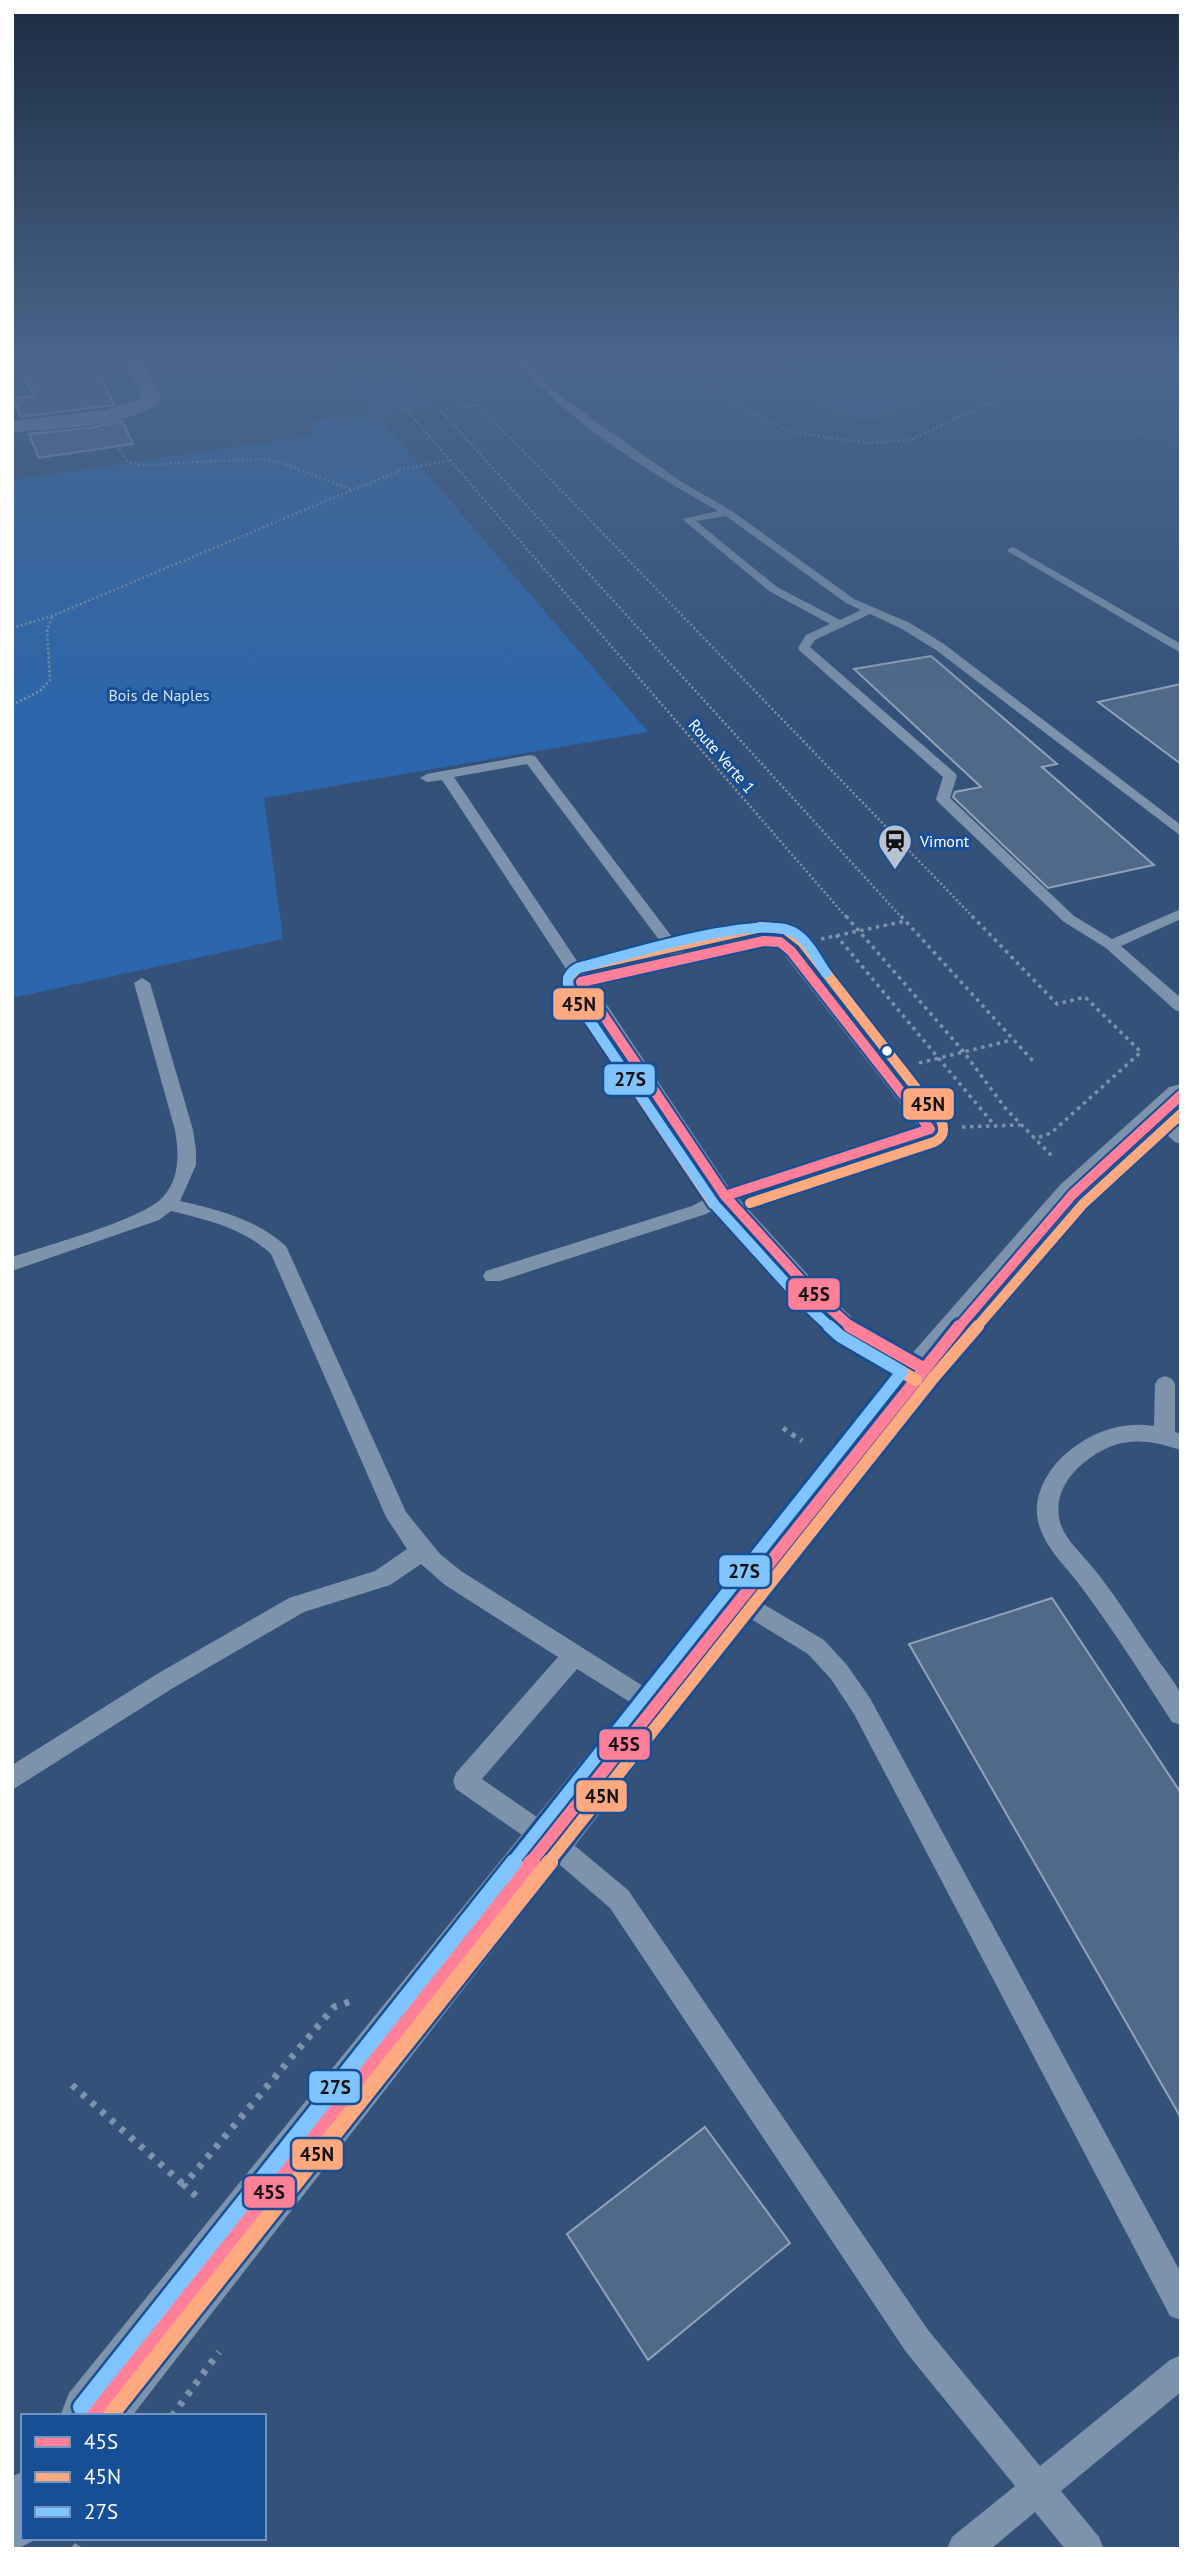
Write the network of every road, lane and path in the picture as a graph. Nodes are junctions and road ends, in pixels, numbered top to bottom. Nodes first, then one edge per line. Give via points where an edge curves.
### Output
1 (327, 481) edge
2 (375, 481) edge
3 (470, 481) edge
4 (504, 481) edge
5 (552, 481) edge
6 (671, 481) edge
7 (676, 484) junction
8 (353, 490) junction
9 (679, 495) dead end
10 (728, 513) junction
11 (1013, 550) dead end
12 (870, 610) junction
13 (52, 616) junction
14 (839, 624) junction
15 (12, 628) edge
16 (1181, 649) edge
17 (12, 705) edge
18 (446, 775) junction
19 (428, 778) dead end
20 (1181, 832) edge
21 (1181, 913) edge
22 (906, 921) junction
23 (859, 930) junction
24 (842, 934) dead end
25 (836, 935) dead end
26 (1111, 944) junction
27 (681, 959) junction
28 (581, 982) junction
29 (142, 983) dead end
30 (1181, 1007) edge
31 (1013, 1040) junction
32 (963, 1051) junction
33 (943, 1056) dead end
34 (1032, 1060) dead end
35 (1172, 1116) edge
36 (1021, 1125) junction
37 (989, 1126) dead end
38 (995, 1126) junction
39 (1034, 1139) junction
40 (1057, 1161) dead end
41 (725, 1196) junction
42 (168, 1204) junction
43 (12, 1264) edge
44 (493, 1276) dead end
45 (923, 1368) junction
46 (1165, 1384) dead end
47 (783, 1428) dead end
48 (1172, 1439) edge
49 (802, 1441) dead end
50 (422, 1551) junction
51 (738, 1599) junction
52 (574, 1655) junction
53 (654, 1705) junction
54 (1181, 1714) edge
55 (12, 1779) edge
56 (548, 1839) junction
57 (334, 2007) dead end
58 (72, 2085) dead end
59 (184, 2185) junction
60 (203, 2202) dead end
61 (1181, 2305) edge
62 (1181, 2371) edge
63 (94, 2414) edge
64 (1036, 2489) junction
65 (964, 2549) edge
66 (1087, 2549) edge

1 - 8 path
2 - 8 path
3 - 23 path, Route Verte 1
4 - 22 path
5 - 39 path via 1057,1004 1085,997 1141,1052 1051,1133
6 - 7 lane
7 - 9 lane
7 - 10 lane
8 - 13 path
10 - 12 lane via 835,591
10 - 14 lane via 685,513 773,589
11 - 16 lane
12 - 14 lane
12 - 20 lane via 940,647
13 - 15 path
13 - 17 path via 47,630 50,680 40,691
14 - 26 lane via 810,638 805,643 807,653 950,776 943,799 952,808 1069,919
18 - 19 lane
18 - 27 lane via 530,760
18 - 28 lane
21 - 26 lane
22 - 23 path
22 - 31 path
23 - 24 path
23 - 32 path, Route Verte 1
25 - 38 path
26 - 30 lane
27 - 28 lane
27 - 41 lane via 764,941 784,943 930,1129
28 - 41 lane
29 - 42 lane via 187,1150 183,1180
31 - 32 path
31 - 34 path
32 - 33 path
32 - 36 path, Route Verte 1
35 - 45 street via 1073,1194
36 - 38 path
36 - 39 path, Route Verte 1
37 - 38 path
39 - 40 path, Route Verte 1
41 - 44 lane via 699,1210
41 - 45 lane via 803,1283 849,1326
42 - 43 lane via 128,1226
42 - 50 lane via 239,1224 259,1233 279,1251 397,1517
45 - 51 street
46 - 48 lane
47 - 49 path
48 - 54 lane via 1149,1432 1104,1437 1060,1473 1048,1494 1049,1520 1057,1538
50 - 52 lane via 453,1578
50 - 55 lane via 382,1578 297,1605 165,1681
51 - 53 street
51 - 61 lane via 816,1647 862,1706
52 - 53 lane
52 - 56 lane via 465,1781
53 - 56 street
56 - 63 street
56 - 64 lane via 619,1899 917,2340
57 - 59 path
58 - 59 path
59 - 60 path
62 - 64 lane
64 - 65 lane
64 - 66 lane

